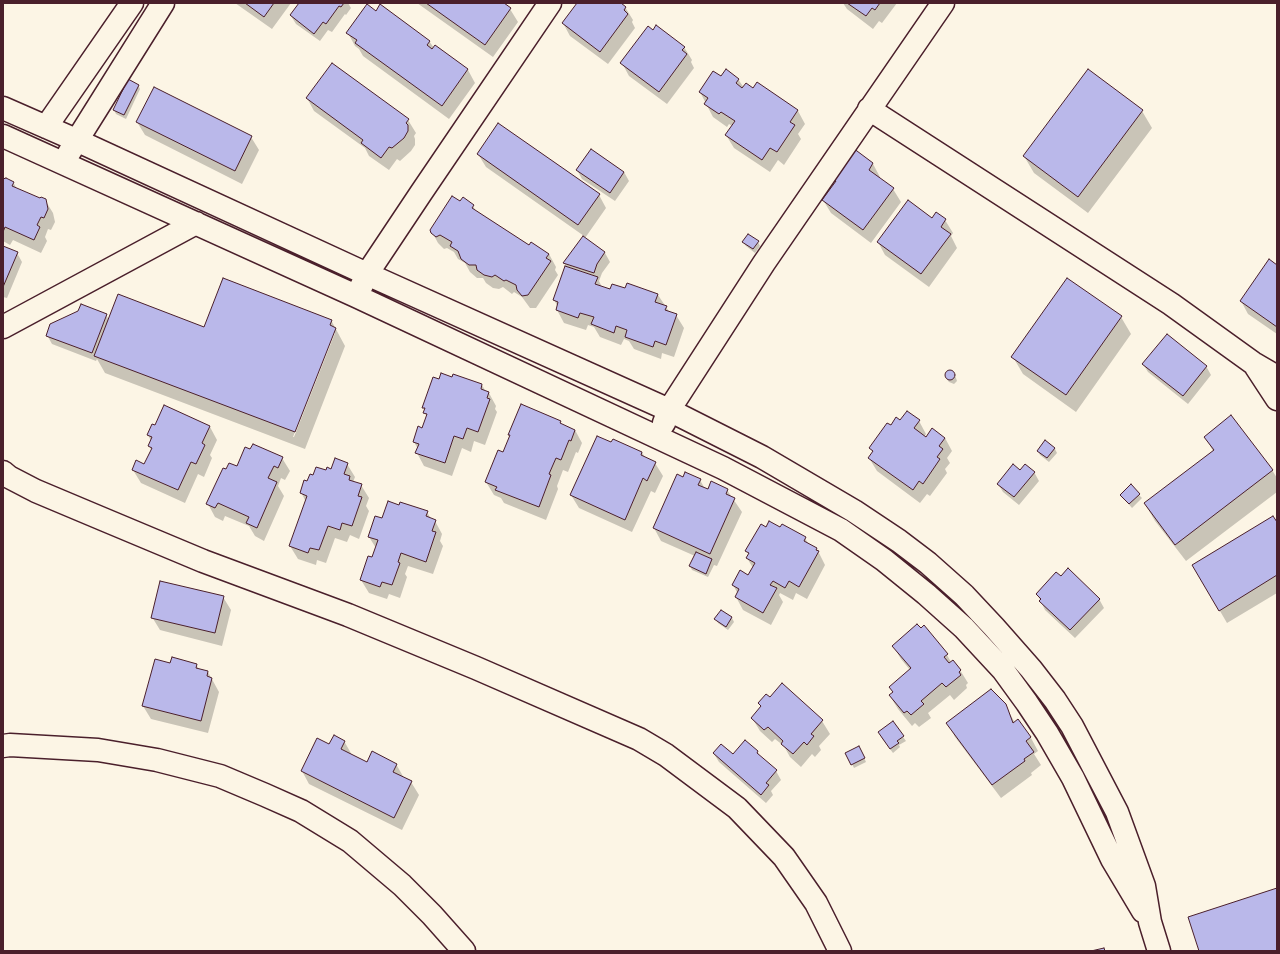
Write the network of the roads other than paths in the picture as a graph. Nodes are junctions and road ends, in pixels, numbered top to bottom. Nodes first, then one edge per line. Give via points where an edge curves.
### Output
1 (132, 3) edge
2 (163, 3) edge
3 (550, 3) edge
4 (943, 3) edge
5 (3, 108) edge
6 (869, 109) junction
7 (46, 127) junction
8 (3, 136) edge
9 (76, 140) junction
10 (63, 163) junction
11 (196, 223) junction
12 (367, 274) junction
13 (356, 296) junction
14 (3, 327) edge
15 (1253, 363) junction
16 (1277, 377) edge
17 (1277, 399) edge
18 (669, 410) junction
19 (657, 437) junction
20 (3, 472) edge
21 (3, 746) edge
22 (1150, 922) junction
23 (464, 951) edge
24 (840, 951) edge
25 (1159, 951) edge

1 - 7 street
2 - 9 street
3 - 12 street
4 - 6 street
5 - 7 street
6 - 15 street via 1171,304
6 - 18 street via 764,263
7 - 9 street
8 - 10 street
9 - 10 street
9 - 12 street
10 - 11 street
11 - 13 street
11 - 14 street
12 - 13 street
12 - 18 street
13 - 19 street
15 - 16 street
15 - 17 street
18 - 19 street
18 - 22 street via 762,457 854,511 928,563 964,595 1031,669 1072,726 1117,812 1144,886
19 - 22 street via 723,468 841,530 884,560 964,628 1003,670 1047,733 1112,859
20 - 24 street via 36,491 112,523 203,561 348,615 639,739 666,755 737,808 784,857 816,904
21 - 23 street via 98,750 157,760 220,776 265,795 301,812 350,841 402,885
22 - 25 street

